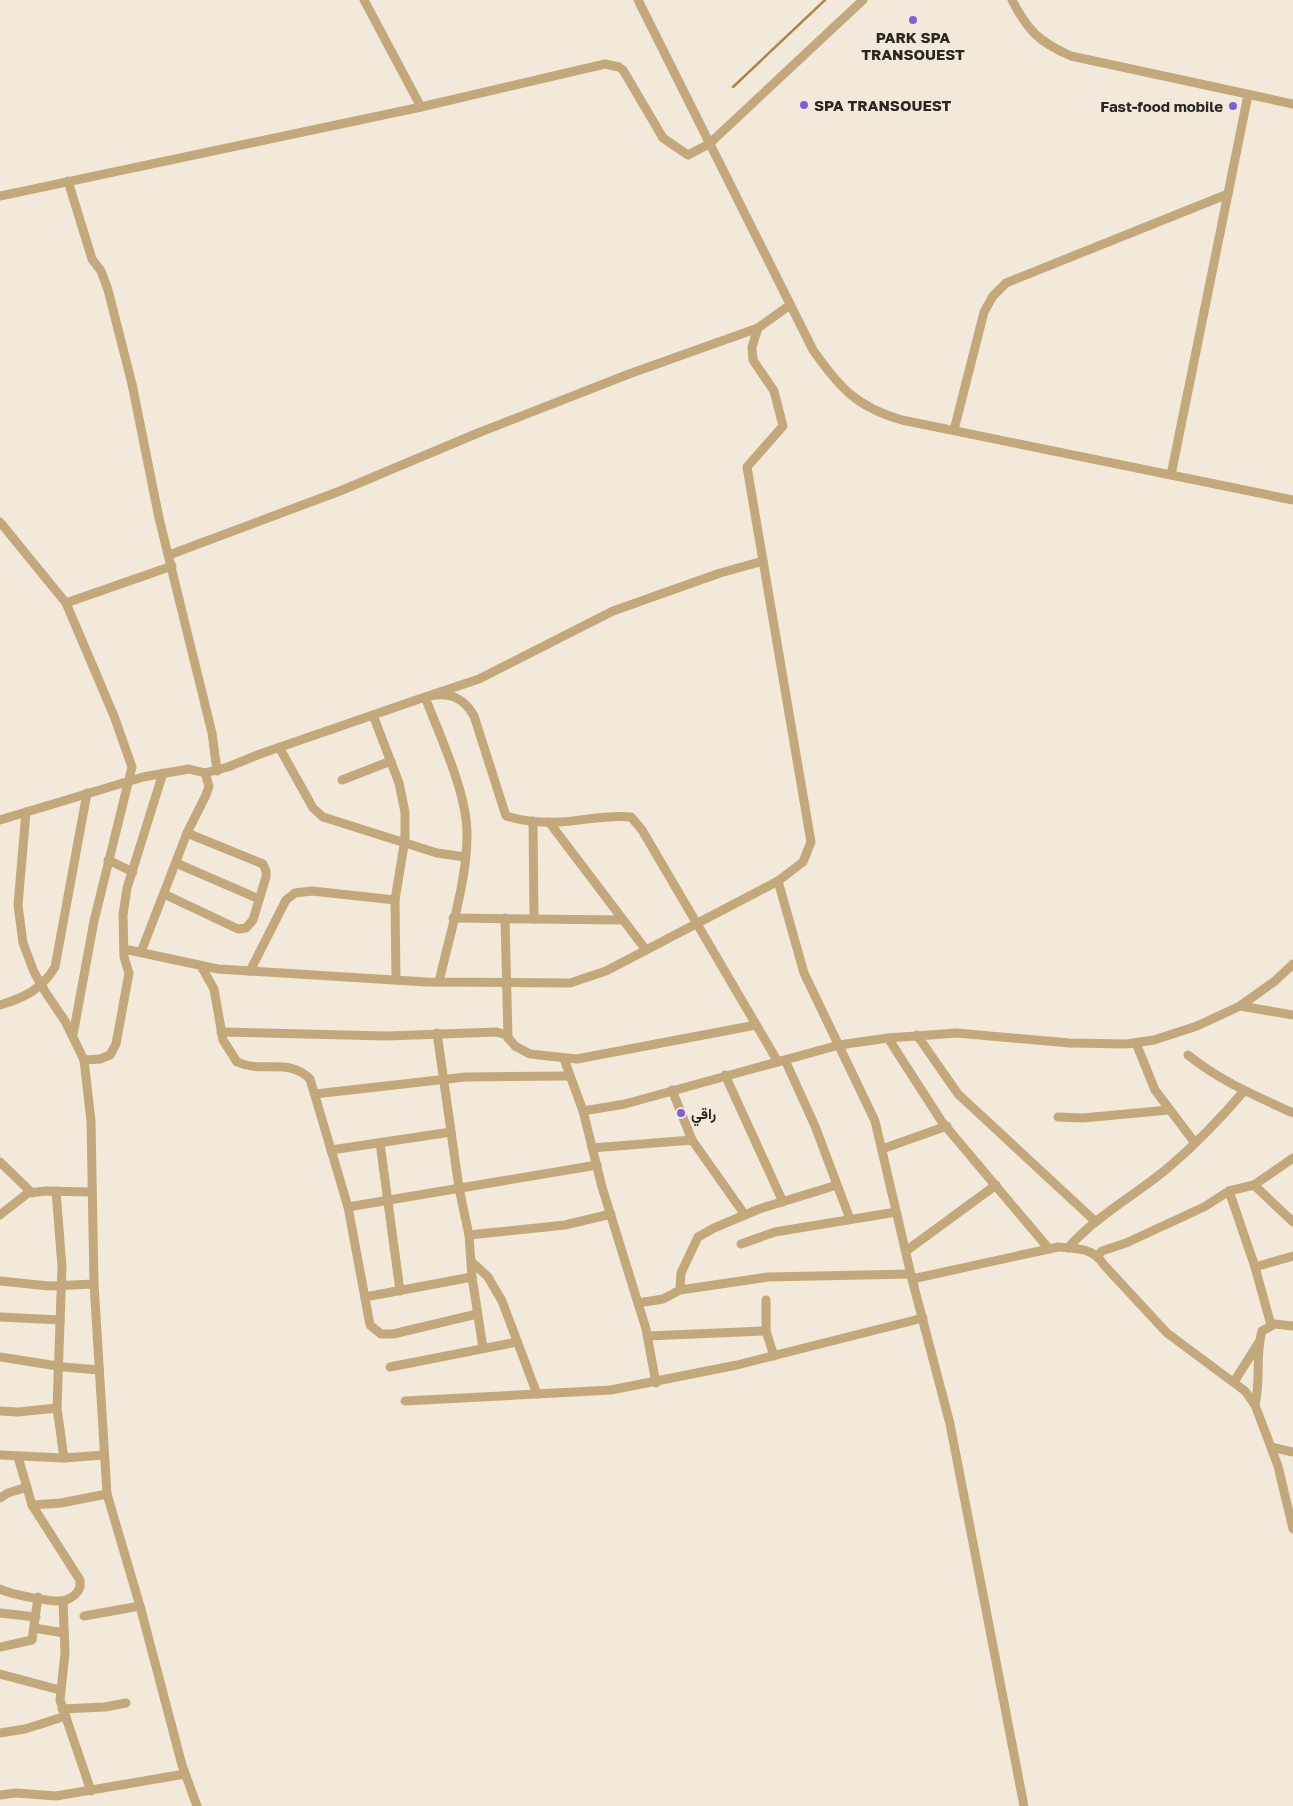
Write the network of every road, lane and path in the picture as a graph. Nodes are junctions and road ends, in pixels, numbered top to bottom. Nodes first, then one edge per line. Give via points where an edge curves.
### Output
1 (364, 0) edge
2 (638, 0) edge
3 (863, 0) edge
4 (1012, 0) edge
5 (1248, 94) junction
6 (1293, 104) edge
7 (421, 107) junction
8 (709, 144) junction
9 (68, 181) junction
10 (1228, 194) junction
11 (0, 196) edge
12 (790, 305) junction
13 (758, 328) junction
14 (954, 430) junction
15 (1171, 475) junction
16 (1293, 500) edge
17 (0, 522) edge
18 (169, 556) junction
19 (763, 561) junction
20 (172, 566) junction
21 (66, 602) junction
22 (425, 697) junction
23 (373, 714) junction
24 (279, 747) junction
25 (390, 761) junction
26 (217, 771) junction
27 (163, 773) junction
28 (205, 773) junction
29 (342, 780) dead end
30 (128, 781) junction
31 (87, 793) junction
32 (26, 812) junction
33 (0, 820) edge
34 (533, 821) junction
35 (549, 822) junction
36 (188, 833) junction
37 (404, 843) junction
38 (465, 856) junction
39 (108, 860) junction
40 (176, 863) junction
41 (133, 872) junction
42 (778, 881) junction
43 (164, 894) junction
44 (259, 899) junction
45 (395, 900) junction
46 (453, 918) junction
47 (505, 918) junction
48 (534, 919) junction
49 (622, 920) junction
50 (697, 923) junction
51 (124, 948) junction
52 (646, 950) junction
53 (141, 952) junction
54 (1293, 964) edge
55 (201, 966) junction
56 (250, 971) junction
57 (396, 980) junction
58 (440, 982) junction
59 (506, 983) junction
60 (42, 986) junction
61 (0, 1005) edge
62 (1240, 1006) junction
63 (1293, 1015) edge
64 (756, 1025) junction
65 (221, 1032) junction
66 (437, 1033) junction
67 (917, 1035) junction
68 (73, 1036) junction
69 (508, 1038) junction
70 (888, 1038) junction
71 (1136, 1043) junction
72 (839, 1045) junction
73 (1188, 1055) dead end
74 (564, 1059) junction
75 (84, 1060) junction
76 (781, 1061) junction
77 (725, 1075) junction
78 (570, 1076) junction
79 (443, 1080) junction
80 (672, 1090) junction
81 (1244, 1091) junction
82 (315, 1094) junction
83 (1170, 1110) junction
84 (583, 1111) junction
85 (1293, 1113) edge
86 (1058, 1117) dead end
87 (946, 1126) junction
88 (451, 1132) junction
89 (692, 1140) junction
90 (380, 1142) junction
91 (1195, 1143) junction
92 (592, 1148) junction
93 (882, 1149) junction
94 (331, 1150) junction
95 (1293, 1158) edge
96 (0, 1162) edge
97 (597, 1165) junction
98 (838, 1185) junction
99 (996, 1185) junction
100 (1254, 1185) junction
101 (459, 1188) junction
102 (56, 1191) junction
103 (1229, 1191) junction
104 (92, 1192) junction
105 (32, 1193) junction
106 (388, 1200) junction
107 (783, 1202) junction
108 (348, 1207) junction
109 (896, 1212) junction
110 (611, 1214) junction
111 (0, 1215) edge
112 (745, 1215) junction
113 (1292, 1218) edge
114 (850, 1219) junction
115 (1096, 1222) junction
116 (469, 1235) junction
117 (741, 1244) dead end
118 (1068, 1248) junction
119 (1050, 1249) junction
120 (906, 1251) junction
121 (1098, 1255) junction
122 (1293, 1256) edge
123 (472, 1262) junction
124 (1255, 1267) junction
125 (912, 1276) junction
126 (472, 1278) junction
127 (0, 1281) edge
128 (94, 1284) junction
129 (61, 1286) junction
130 (680, 1290) junction
131 (400, 1291) junction
132 (365, 1297) junction
133 (766, 1300) dead end
134 (638, 1303) junction
135 (477, 1314) junction
136 (0, 1317) edge
137 (923, 1318) junction
138 (60, 1320) junction
139 (1271, 1325) junction
140 (1293, 1326) edge
141 (766, 1331) junction
142 (647, 1336) junction
143 (517, 1342) junction
144 (1259, 1342) junction
145 (483, 1348) junction
146 (0, 1356) edge
147 (774, 1356) junction
148 (58, 1366) junction
149 (390, 1367) dead end
150 (99, 1370) junction
151 (656, 1382) junction
152 (1234, 1382) junction
153 (537, 1394) junction
154 (406, 1401) dead end
155 (1255, 1405) junction
156 (57, 1408) junction
157 (0, 1411) edge
158 (1271, 1447) junction
159 (1293, 1452) edge
160 (0, 1455) edge
161 (104, 1455) junction
162 (18, 1457) junction
163 (64, 1458) junction
164 (26, 1488) junction
165 (107, 1494) junction
166 (0, 1498) edge
167 (32, 1505) junction
168 (1293, 1529) edge
169 (0, 1589) edge
170 (38, 1597) junction
171 (63, 1601) junction
172 (140, 1606) junction
173 (0, 1613) edge
174 (84, 1616) dead end
175 (36, 1617) junction
176 (34, 1628) junction
177 (64, 1633) junction
178 (0, 1647) edge
179 (0, 1674) edge
180 (60, 1690) junction
181 (126, 1703) dead end
182 (64, 1712) junction
183 (0, 1733) edge
184 (185, 1774) junction
185 (92, 1790) junction
186 (0, 1795) edge
187 (197, 1806) edge
188 (1024, 1806) edge

1 - 7 street
2 - 8 street
3 - 8 street
4 - 5 street via 1026,26 1047,46 1071,56
5 - 6 street
5 - 10 street
7 - 8 street via 594,66 612,65 619,67 628,77 663,138 688,155
7 - 9 street
8 - 12 street
9 - 11 street
9 - 18 street via 92,259 108,290
10 - 14 street via 1006,283 984,312
10 - 15 street
12 - 13 street
12 - 14 street via 813,350 843,390 856,400 883,414
13 - 18 street via 629,374 340,492
13 - 19 street via 752,347 753,360 774,391 783,426 747,468
14 - 15 street
15 - 16 street
17 - 21 street
18 - 20 street
19 - 22 street via 613,611 479,679
19 - 42 street via 811,842 802,862
20 - 21 street
20 - 26 street via 212,733
21 - 30 street via 132,767
22 - 23 street
22 - 34 street via 446,694 458,697 469,707 506,816
22 - 38 street via 461,797 468,835
23 - 24 street
23 - 25 street
24 - 26 street
24 - 37 street via 312,808 323,817
25 - 29 street
25 - 37 street via 405,812
26 - 28 street
27 - 28 street via 189,769
27 - 30 street
27 - 41 street
28 - 36 street via 209,786
30 - 31 street
30 - 39 street
31 - 32 street
31 - 60 street via 55,967
32 - 33 street
32 - 60 street via 18,904 23,943
34 - 35 street
34 - 48 street
35 - 49 street
35 - 50 street via 631,817
36 - 40 street
36 - 44 street via 263,864 266,878
37 - 38 street via 437,853
37 - 45 street
38 - 46 street
39 - 41 street
39 - 68 street
40 - 43 street
40 - 44 street
41 - 51 street via 127,888
42 - 50 street
42 - 72 street via 804,973
43 - 44 street via 238,928 246,928 253,920
43 - 53 street
45 - 56 street via 312,891 295,893 286,900
45 - 57 street
46 - 47 street
46 - 58 street
47 - 48 street
47 - 59 street
48 - 49 street
49 - 52 street
50 - 52 street
50 - 64 street
51 - 53 street
51 - 75 street via 129,973 116,1044 110,1055
52 - 59 street via 606,971 570,983
53 - 55 street
54 - 62 street
55 - 56 street
55 - 65 street via 214,989
56 - 57 street
57 - 58 street
58 - 59 street
59 - 69 street
60 - 61 street via 26,996
60 - 68 street
62 - 63 street
62 - 71 street via 1197,1026
64 - 74 street via 636,1050
64 - 76 street
65 - 66 street via 387,1036
65 - 82 street via 237,1062 247,1066 290,1067 301,1071 310,1080
66 - 69 street via 497,1032
66 - 79 street
67 - 70 street
67 - 71 street via 957,1033 1070,1043
67 - 115 street via 958,1094
68 - 75 street
69 - 74 street via 530,1054
70 - 72 street
70 - 87 street
71 - 83 street via 1155,1090
72 - 76 street
72 - 93 street via 875,1121
73 - 81 street
74 - 78 street
75 - 104 street via 91,1121
76 - 77 street
76 - 98 street via 815,1126
77 - 80 street
77 - 107 street
78 - 79 street
78 - 84 street
79 - 82 street
79 - 88 street
80 - 84 street via 625,1104
80 - 89 street
81 - 85 street
81 - 91 street via 1224,1116
82 - 94 street
83 - 86 street via 1083,1118
83 - 91 street
84 - 92 street
87 - 93 street
87 - 99 street
88 - 90 street
88 - 101 street
89 - 92 street
89 - 112 street
90 - 94 street
90 - 106 street
91 - 115 street via 1170,1167
92 - 97 street
93 - 109 street
94 - 108 street
95 - 100 street
96 - 105 street
97 - 101 street
97 - 110 street
98 - 107 street
98 - 114 street
99 - 119 street
99 - 120 street
100 - 103 street
100 - 113 street
101 - 106 street
101 - 116 street
102 - 104 street
102 - 105 street
102 - 129 street
103 - 121 street via 1204,1207 1126,1243 1102,1250
103 - 124 street
104 - 128 street
105 - 111 street
106 - 108 street
106 - 131 street
107 - 112 street
108 - 132 street
109 - 114 street
109 - 120 street
110 - 116 street via 565,1225
110 - 134 street
112 - 130 street via 698,1237 680,1273
114 - 117 street via 775,1232
115 - 118 street
116 - 123 street
118 - 119 street
118 - 121 street
119 - 125 street
120 - 125 street
121 - 152 street via 1104,1266 1167,1333
122 - 124 street
123 - 126 street
123 - 143 street via 488,1277 502,1301
124 - 139 street
125 - 130 street via 768,1277
125 - 137 street
126 - 131 street
126 - 135 street
127 - 129 street
128 - 129 street
128 - 150 street
129 - 138 street
130 - 134 street via 663,1299
131 - 132 street
132 - 135 street via 370,1325 381,1334
133 - 141 street
134 - 142 street
135 - 145 street
136 - 138 street
137 - 147 street
137 - 188 street via 950,1424
138 - 148 street
139 - 140 street
139 - 144 street via 1262,1331
141 - 142 street
141 - 147 street
142 - 151 street
143 - 145 street
143 - 153 street
144 - 152 street
144 - 155 street
145 - 149 street
146 - 148 street
147 - 151 street
148 - 150 street
148 - 156 street
150 - 161 street
151 - 153 street via 611,1390
152 - 155 street
153 - 154 street
155 - 158 street
156 - 157 street
156 - 163 street
158 - 159 street
158 - 168 street via 1286,1493
160 - 162 street
161 - 163 street
161 - 165 street
162 - 163 street
162 - 164 street
164 - 166 street
164 - 167 street
165 - 167 street
165 - 172 street
167 - 171 street via 80,1580 79,1590
169 - 170 street
170 - 171 street
170 - 175 street
171 - 177 street
172 - 174 street
172 - 184 street
173 - 175 street
175 - 176 street
176 - 177 street
176 - 178 street via 30,1641
177 - 180 street
179 - 180 street
180 - 182 street
181 - 182 street
182 - 183 street via 25,1729
182 - 185 street
184 - 185 street
184 - 187 street
185 - 186 street via 56,1796

